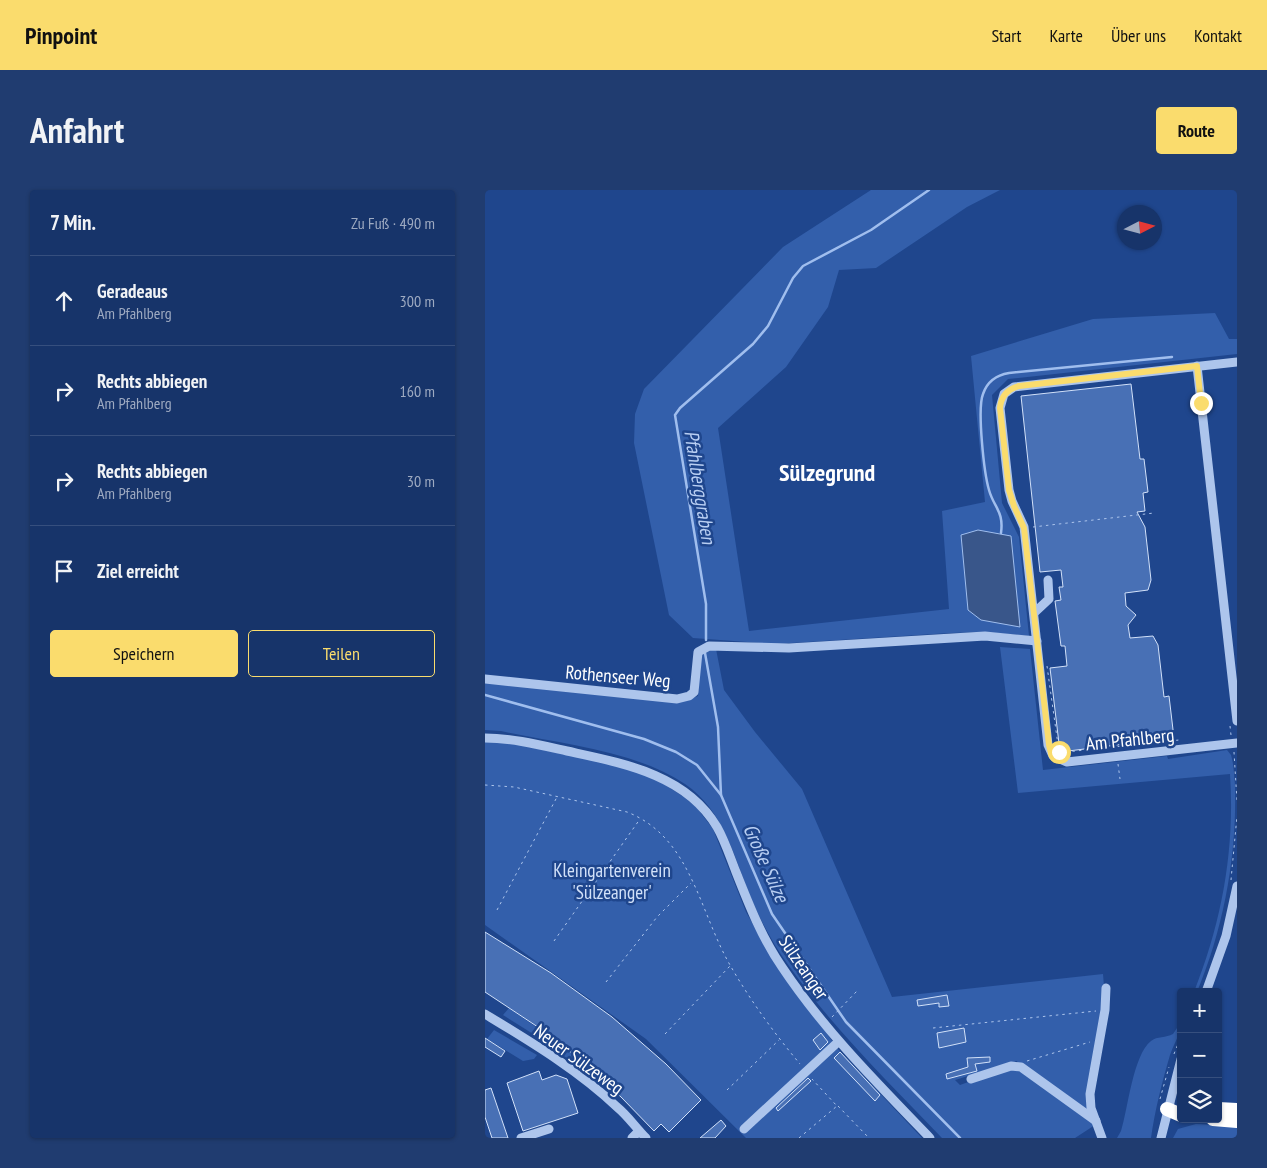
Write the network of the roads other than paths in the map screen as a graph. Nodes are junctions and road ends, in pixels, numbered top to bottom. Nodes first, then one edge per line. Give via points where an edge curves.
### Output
1 (1237, 362) edge
2 (1197, 366) junction
3 (1049, 580) dead end
4 (1034, 613) junction
5 (1037, 641) junction
6 (485, 679) edge
7 (1237, 722) edge
8 (485, 738) edge
9 (1237, 745) edge
10 (1237, 886) edge
11 (1106, 988) dead end
12 (1207, 988) edge
13 (485, 1014) edge
14 (838, 1042) junction
15 (971, 1078) dead end
16 (1178, 1078) edge
17 (1174, 1108) edge
18 (1222, 1109) edge
19 (1237, 1110) edge
20 (1222, 1120) edge
21 (1096, 1121) junction
22 (1237, 1121) edge
23 (549, 1129) dead end
24 (744, 1129) dead end
25 (643, 1135) edge
26 (521, 1138) edge
27 (632, 1138) edge
28 (930, 1138) edge
29 (1102, 1138) edge
30 (1161, 1138) edge

1 - 2 street, Am Pfahlberg
2 - 4 street, Am Pfahlberg via 1024,386 1007,391 1000,408 1009,490 1024,528
2 - 7 street
3 - 4 street via 1049,599
4 - 5 street, Am Pfahlberg
5 - 6 street, Rothenseer Weg via 985,636 789,648 708,646 698,652 695,692 682,698
5 - 9 street, Am Pfahlberg via 1053,756 1067,762
8 - 14 street, Sülzeanger via 619,762 657,775 685,793 716,825 751,911 773,954
10 - 12 street via 1226,936
11 - 21 street via 1090,1089
13 - 25 street, Neuer Sülzeweg via 579,1075 616,1105
14 - 24 street
14 - 28 street, Sülzeanger
15 - 21 street via 1011,1066 1021,1067
16 - 17 street
17 - 30 street
18 - 19 highway
20 - 22 highway
21 - 29 street
23 - 26 street
25 - 27 street

